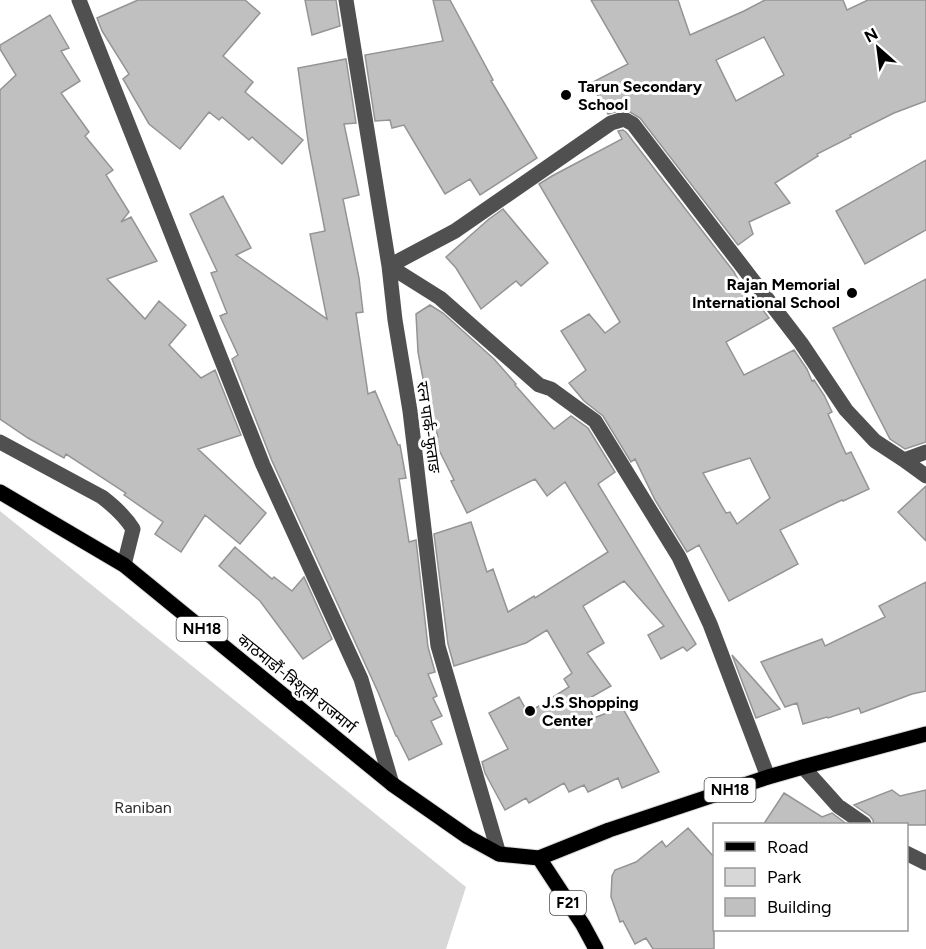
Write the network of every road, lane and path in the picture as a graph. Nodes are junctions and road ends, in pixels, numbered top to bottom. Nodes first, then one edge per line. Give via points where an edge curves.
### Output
1 (79, 0) edge
2 (346, 0) edge
3 (390, 266) junction
4 (0, 442) edge
5 (926, 452) edge
6 (904, 460) junction
7 (926, 476) edge
8 (0, 492) edge
9 (124, 565) junction
10 (926, 734) edge
11 (803, 767) junction
12 (768, 777) junction
13 (392, 784) junction
14 (861, 823) edge
15 (499, 854) junction
16 (908, 854) edge
17 (539, 858) junction
18 (926, 863) edge
19 (596, 949) edge

1 - 13 street via 263,465 361,679
2 - 3 street, रत्न पार्क-फुताङ
3 - 6 street via 455,231 611,123 624,119 633,124 794,334 846,410 875,441
3 - 12 street via 440,298 539,385 551,389 595,421 679,557 710,624
3 - 15 street, रत्न पार्क-फुताङ via 438,646
4 - 9 street via 116,508 133,530
5 - 6 street
6 - 7 street
8 - 9 main road, काठमाडौं-त्रिशूली राजमार्ग / NH18
9 - 13 main road, काठमाडौं-त्रिशूली राजमार्ग / NH18
10 - 11 main road, NH18
11 - 12 main road, NH18
11 - 14 street via 838,806
12 - 17 main road, NH18 via 609,830
13 - 15 main road, NH18
15 - 17 main road, NH18
16 - 18 street
17 - 19 main road, F21

